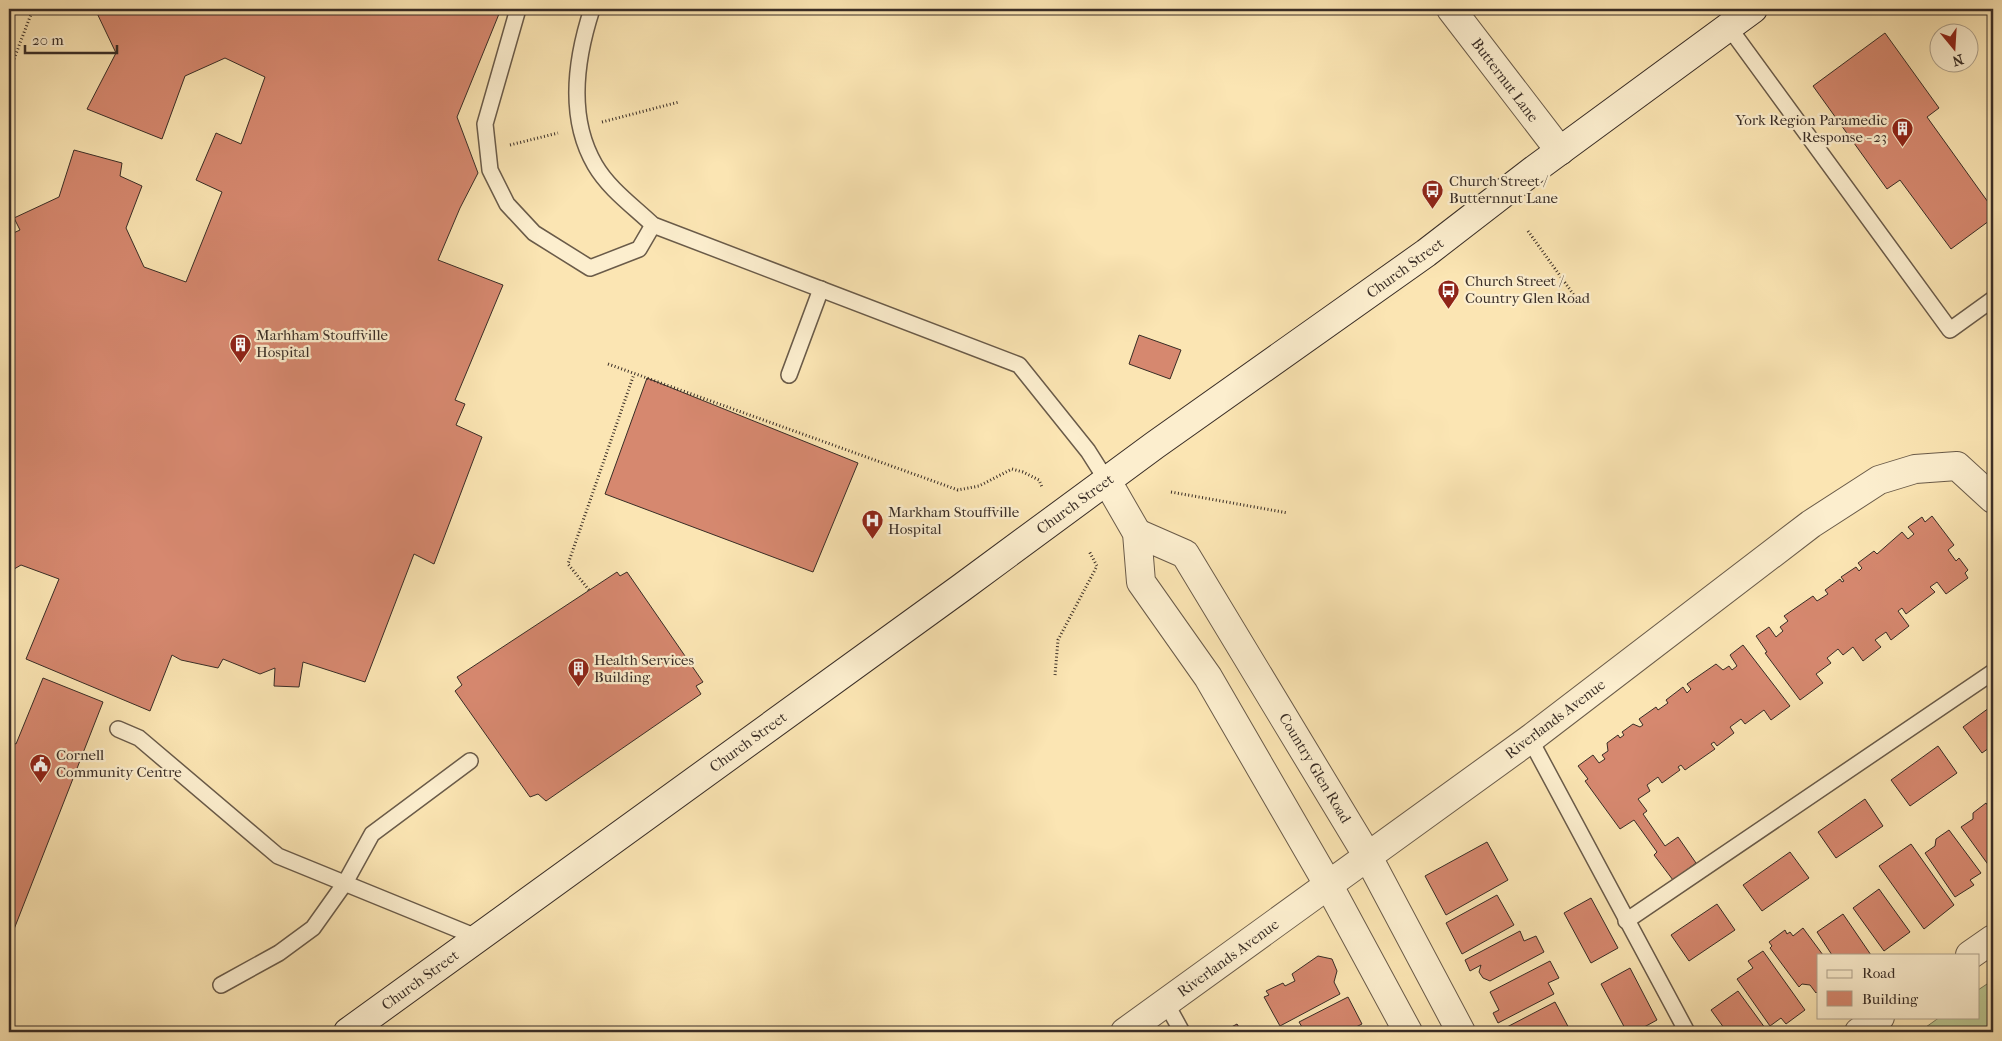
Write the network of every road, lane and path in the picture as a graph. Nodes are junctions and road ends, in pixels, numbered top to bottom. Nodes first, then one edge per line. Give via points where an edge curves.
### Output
1 (33, 9) edge
2 (518, 9) edge
3 (592, 9) edge
4 (1451, 9) edge
5 (1753, 9) edge
6 (1728, 26) junction
7 (9, 72) edge
8 (1560, 151) junction
9 (653, 225) junction
10 (1528, 231) dead end
11 (821, 289) junction
12 (1993, 299) edge
13 (1581, 305) dead end
14 (608, 364) dead end
15 (634, 374) junction
16 (789, 375) dead end
17 (1107, 481) junction
18 (1042, 487) dead end
19 (1171, 492) dead end
20 (1993, 498) edge
21 (1288, 513) dead end
22 (1138, 533) junction
23 (1089, 551) dead end
24 (589, 590) dead end
25 (1993, 672) edge
26 (1055, 675) dead end
27 (118, 729) dead end
28 (1530, 739) junction
29 (470, 761) dead end
30 (1368, 855) junction
31 (345, 883) junction
32 (1328, 886) junction
33 (1626, 921) junction
34 (479, 938) junction
35 (1993, 938) edge
36 (1971, 954) edge
37 (221, 985) dead end
38 (1166, 1003) junction
39 (1879, 1018) edge
40 (348, 1032) edge
41 (1125, 1032) edge
42 (1182, 1032) edge
43 (1408, 1032) edge
44 (1461, 1032) edge
45 (1687, 1032) edge
46 (1859, 1032) edge

1 - 7 path
2 - 9 lane via 485,124 490,170 507,204 534,233 590,268 639,249
3 - 9 lane via 580,47 577,116 594,164 619,196
4 - 8 street, Butternut Lane
5 - 6 street, Church Street
6 - 8 street, Church Street
6 - 12 lane via 1950,330
8 - 17 street, Church Street via 1426,254
9 - 11 lane
10 - 13 path
11 - 16 lane
11 - 17 lane via 1019,365 1088,451
14 - 15 path
15 - 18 path via 958,490 979,486 1012,469 1039,480
15 - 24 path via 568,564
17 - 22 street
17 - 34 street, Church Street
19 - 21 path
20 - 28 street, Riverlands Avenue via 1957,466 1915,469 1879,480 1811,524
22 - 30 street, Country Glen Road via 1185,554
22 - 32 street via 1141,582 1208,677
23 - 26 path via 1096,566 1058,640
25 - 33 lane
27 - 31 lane via 139,738 278,856
28 - 30 street, Riverlands Avenue
28 - 33 lane
29 - 31 lane via 372,834
30 - 32 street, Riverlands Avenue
30 - 44 street, Country Glen Road
31 - 34 lane
31 - 37 lane via 313,928 279,953
32 - 38 street, Riverlands Avenue
32 - 43 street
33 - 45 lane
34 - 40 street, Church Street
35 - 36 street
38 - 41 street, Riverlands Avenue
38 - 42 lane
39 - 46 street

